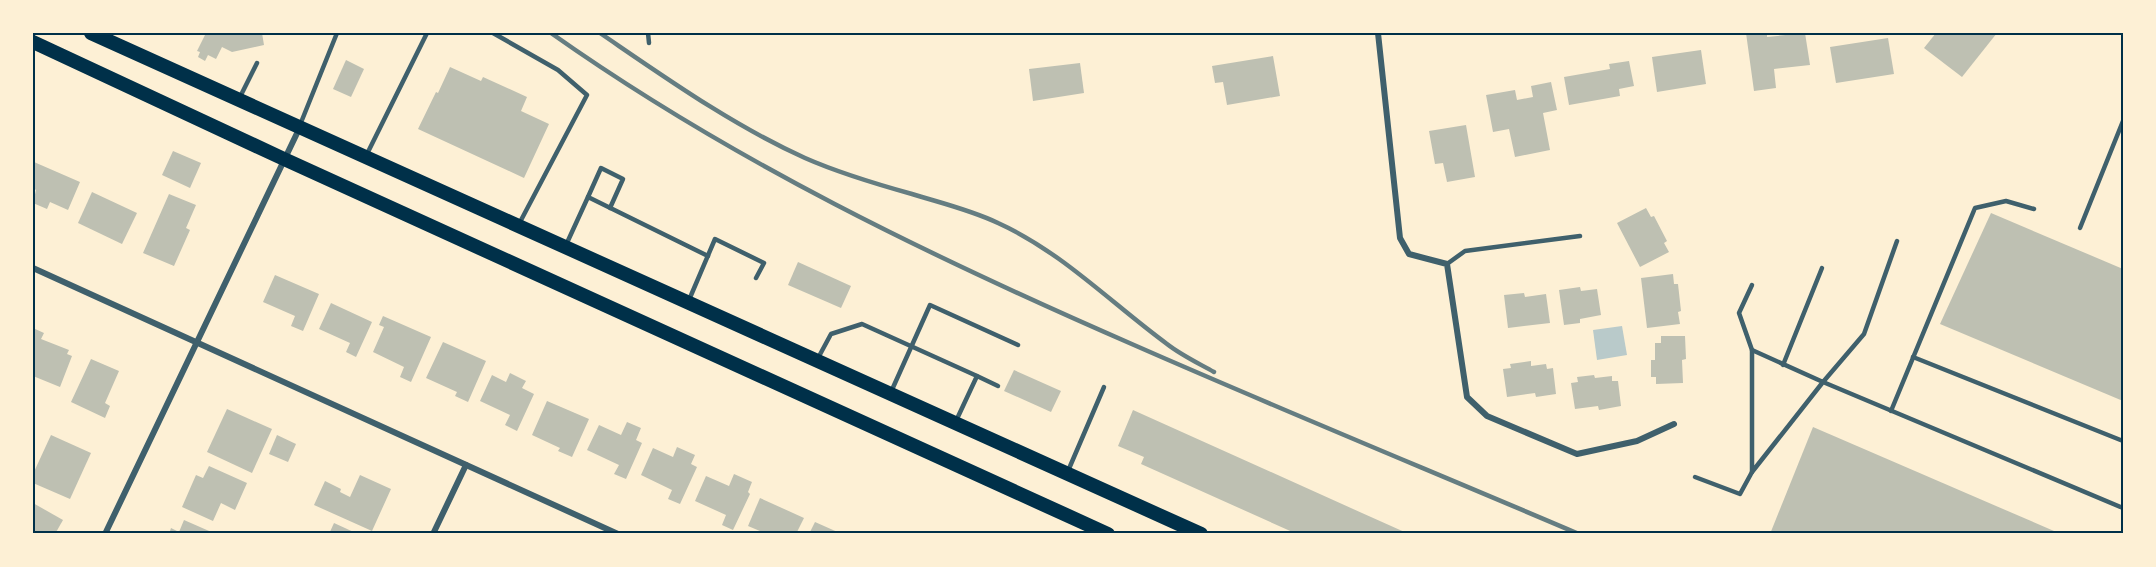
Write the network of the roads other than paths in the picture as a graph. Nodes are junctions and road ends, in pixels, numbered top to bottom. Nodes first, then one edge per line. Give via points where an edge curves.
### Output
1 (91, 33) edge
2 (337, 33) edge
3 (427, 33) edge
4 (493, 33) edge
5 (648, 33) edge
6 (1378, 33) edge
7 (33, 42) edge
8 (649, 43) dead end
9 (257, 63) dead end
10 (239, 100) junction
11 (2123, 121) edge
12 (300, 127) junction
13 (366, 157) junction
14 (285, 159) junction
15 (588, 197) junction
16 (610, 208) junction
17 (2034, 209) dead end
18 (518, 226) junction
19 (2080, 228) dead end
20 (1580, 236) dead end
21 (1897, 241) dead end
22 (564, 247) junction
23 (708, 255) junction
24 (1447, 264) junction
25 (33, 268) edge
26 (1822, 268) dead end
27 (756, 278) dead end
28 (1752, 285) dead end
29 (688, 303) junction
30 (197, 342) junction
31 (1018, 345) dead end
32 (912, 346) junction
33 (1752, 350) junction
34 (1913, 357) junction
35 (817, 361) junction
36 (1783, 365) junction
37 (977, 376) junction
38 (1822, 382) junction
39 (998, 386) dead end
40 (1104, 387) dead end
41 (890, 394) junction
42 (1891, 411) junction
43 (954, 423) junction
44 (1674, 424) dead end
45 (2123, 441) edge
46 (466, 465) junction
47 (1752, 472) junction
48 (1066, 474) junction
49 (1695, 477) dead end
50 (2123, 508) edge
51 (105, 534) edge
52 (433, 534) edge
53 (618, 534) edge
54 (1108, 534) edge
55 (1201, 534) edge

1 - 10 main road
2 - 12 lane
3 - 13 lane
4 - 18 lane via 558,70 587,95
5 - 8 lane
6 - 24 street via 1400,238 1408,254
7 - 14 main road
9 - 10 lane
10 - 12 main road
11 - 19 lane
12 - 13 main road
12 - 14 street
13 - 18 main road
14 - 30 street
14 - 54 main road
15 - 16 lane
15 - 16 lane via 601,168 616,175 624,179
15 - 22 lane
16 - 23 lane
17 - 34 lane via 2006,201 1975,208
18 - 22 main road
20 - 24 lane via 1465,251
21 - 38 lane via 1864,334
22 - 29 main road
23 - 27 lane via 714,238 764,263
23 - 29 lane
24 - 44 street via 1467,397 1486,416 1577,454 1637,441
25 - 30 street
26 - 36 lane
28 - 33 lane via 1739,313
29 - 35 main road
30 - 46 street
30 - 51 street
31 - 32 lane via 930,305
32 - 35 lane via 862,324 831,334
32 - 37 lane
32 - 41 lane
33 - 36 lane
33 - 47 lane
34 - 42 lane
34 - 45 lane
35 - 41 main road
36 - 38 lane
37 - 39 lane
37 - 43 lane
38 - 42 lane
38 - 47 lane
40 - 48 lane
41 - 43 main road
42 - 50 lane
43 - 48 main road
46 - 52 street
46 - 53 street
47 - 49 lane via 1740,494
48 - 55 main road

